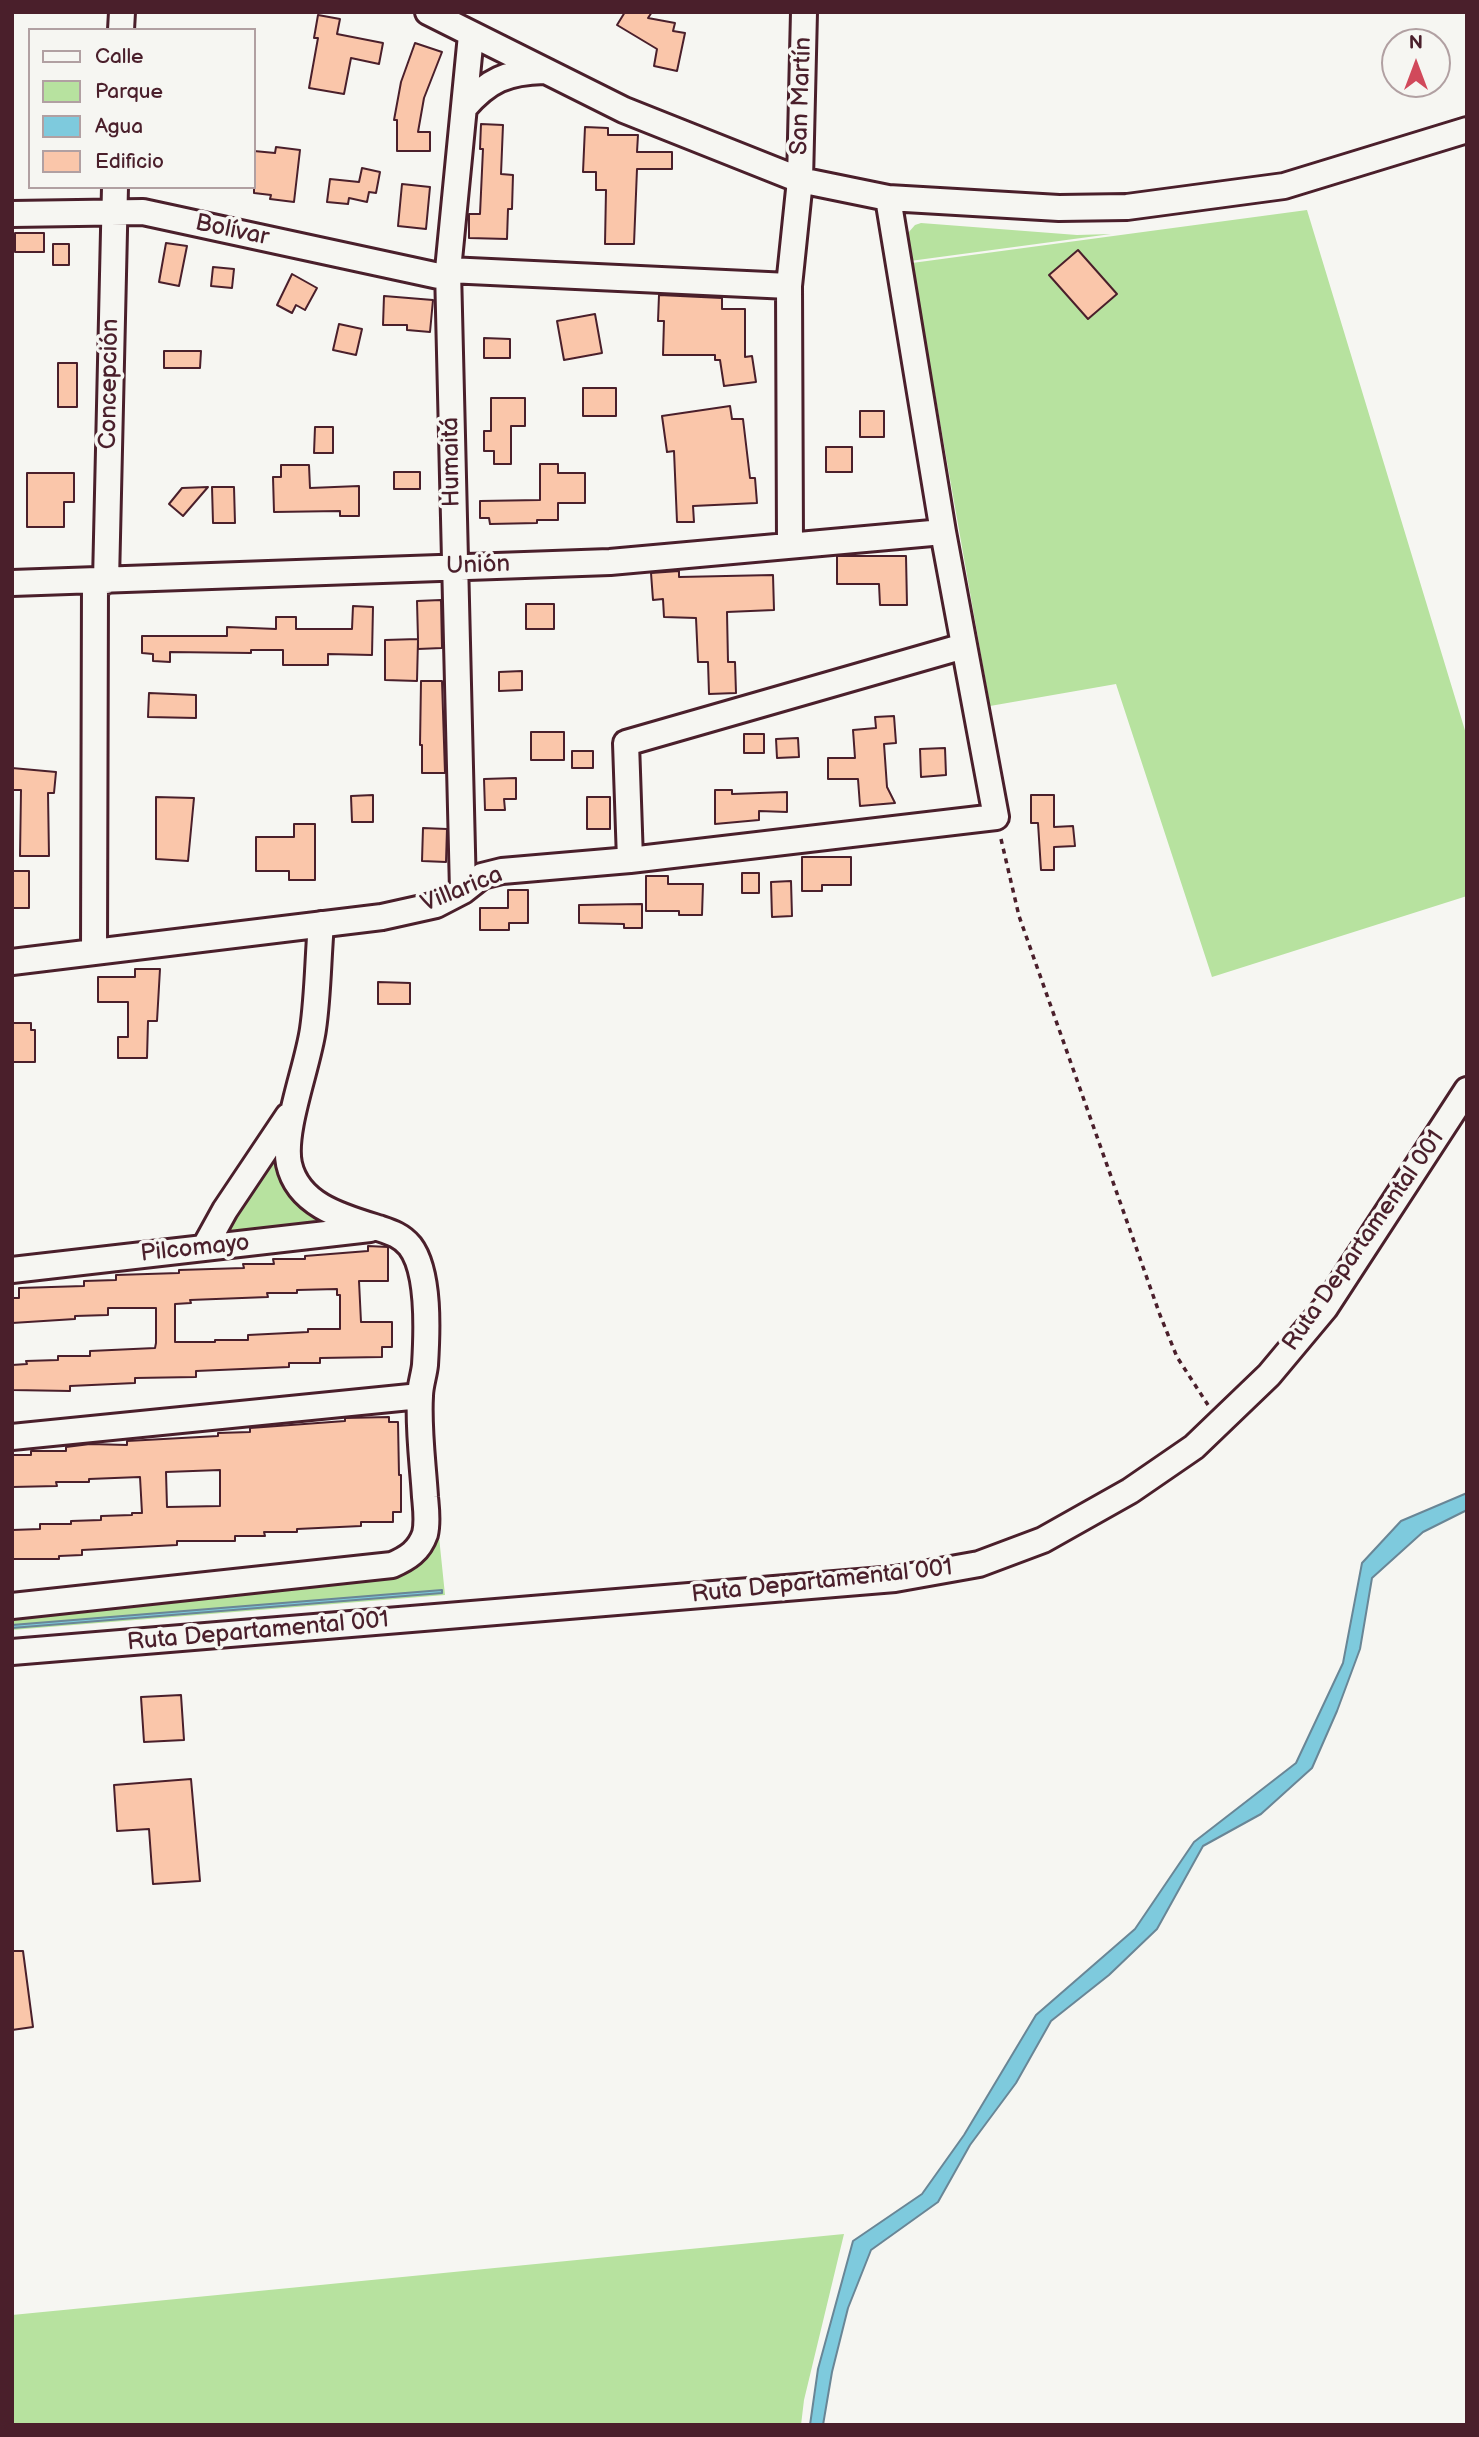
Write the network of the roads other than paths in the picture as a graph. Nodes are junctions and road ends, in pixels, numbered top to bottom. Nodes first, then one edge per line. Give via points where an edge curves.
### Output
1 (428, 12) edge
2 (804, 12) edge
3 (471, 35) junction
4 (544, 71) junction
5 (464, 108) junction
6 (1467, 130) edge
7 (800, 180) junction
8 (115, 189) edge
9 (888, 198) junction
10 (114, 212) junction
11 (12, 214) edge
12 (448, 274) junction
13 (789, 286) junction
14 (943, 533) junction
15 (790, 545) junction
16 (454, 567) junction
17 (101, 581) junction
18 (12, 583) edge
19 (964, 646) junction
20 (630, 860) junction
21 (463, 891) junction
22 (321, 924) junction
23 (94, 952) junction
24 (12, 962) edge
25 (1467, 1090) edge
26 (296, 1104) junction
27 (379, 1228) junction
28 (204, 1248) junction
29 (12, 1270) edge
30 (420, 1396) junction
31 (12, 1437) edge
32 (12, 1606) edge
33 (12, 1652) edge

1 - 3 street
2 - 7 street, San Martín
3 - 4 street
3 - 5 street, Humaitá
4 - 5 street via 519,71 498,78
4 - 7 street via 624,110
5 - 12 street, Humaitá
6 - 9 street via 1284,186 1126,207 1059,208
7 - 9 street
7 - 13 street, San Martín
8 - 10 street, Concepción
9 - 14 street
10 - 11 street, Bolívar
10 - 12 street, Bolívar via 143,212
10 - 17 street, Concepción
12 - 13 street, Bolívar
12 - 16 street, Humaitá
13 - 15 street, San Martín
14 - 15 street, Unión
14 - 19 street
15 - 16 street, Unión via 610,562
16 - 17 street, Unión
16 - 21 street, Humaitá
17 - 18 street, Unión
17 - 23 street, Concepción
19 - 20 street via 626,743
19 - 20 street, Villarica via 996,817
20 - 21 street, Villarica via 502,871 482,876
21 - 22 street, Villarica via 436,905
22 - 23 street, Villarica
22 - 26 street via 313,1029
23 - 24 street, Villarica
25 - 33 street, Ruta Departamental 001 via 1325,1308 1269,1375 1220,1423 1130,1491 1043,1539 979,1564 823,1586
26 - 27 street via 287,1142 288,1161 299,1189 340,1215
26 - 28 street via 231,1199
27 - 28 street, Pilcomayo
27 - 30 street via 404,1240 417,1263 426,1325
28 - 29 street, Pilcomayo
30 - 31 street
30 - 32 street via 426,1514 425,1534 413,1556 392,1565

